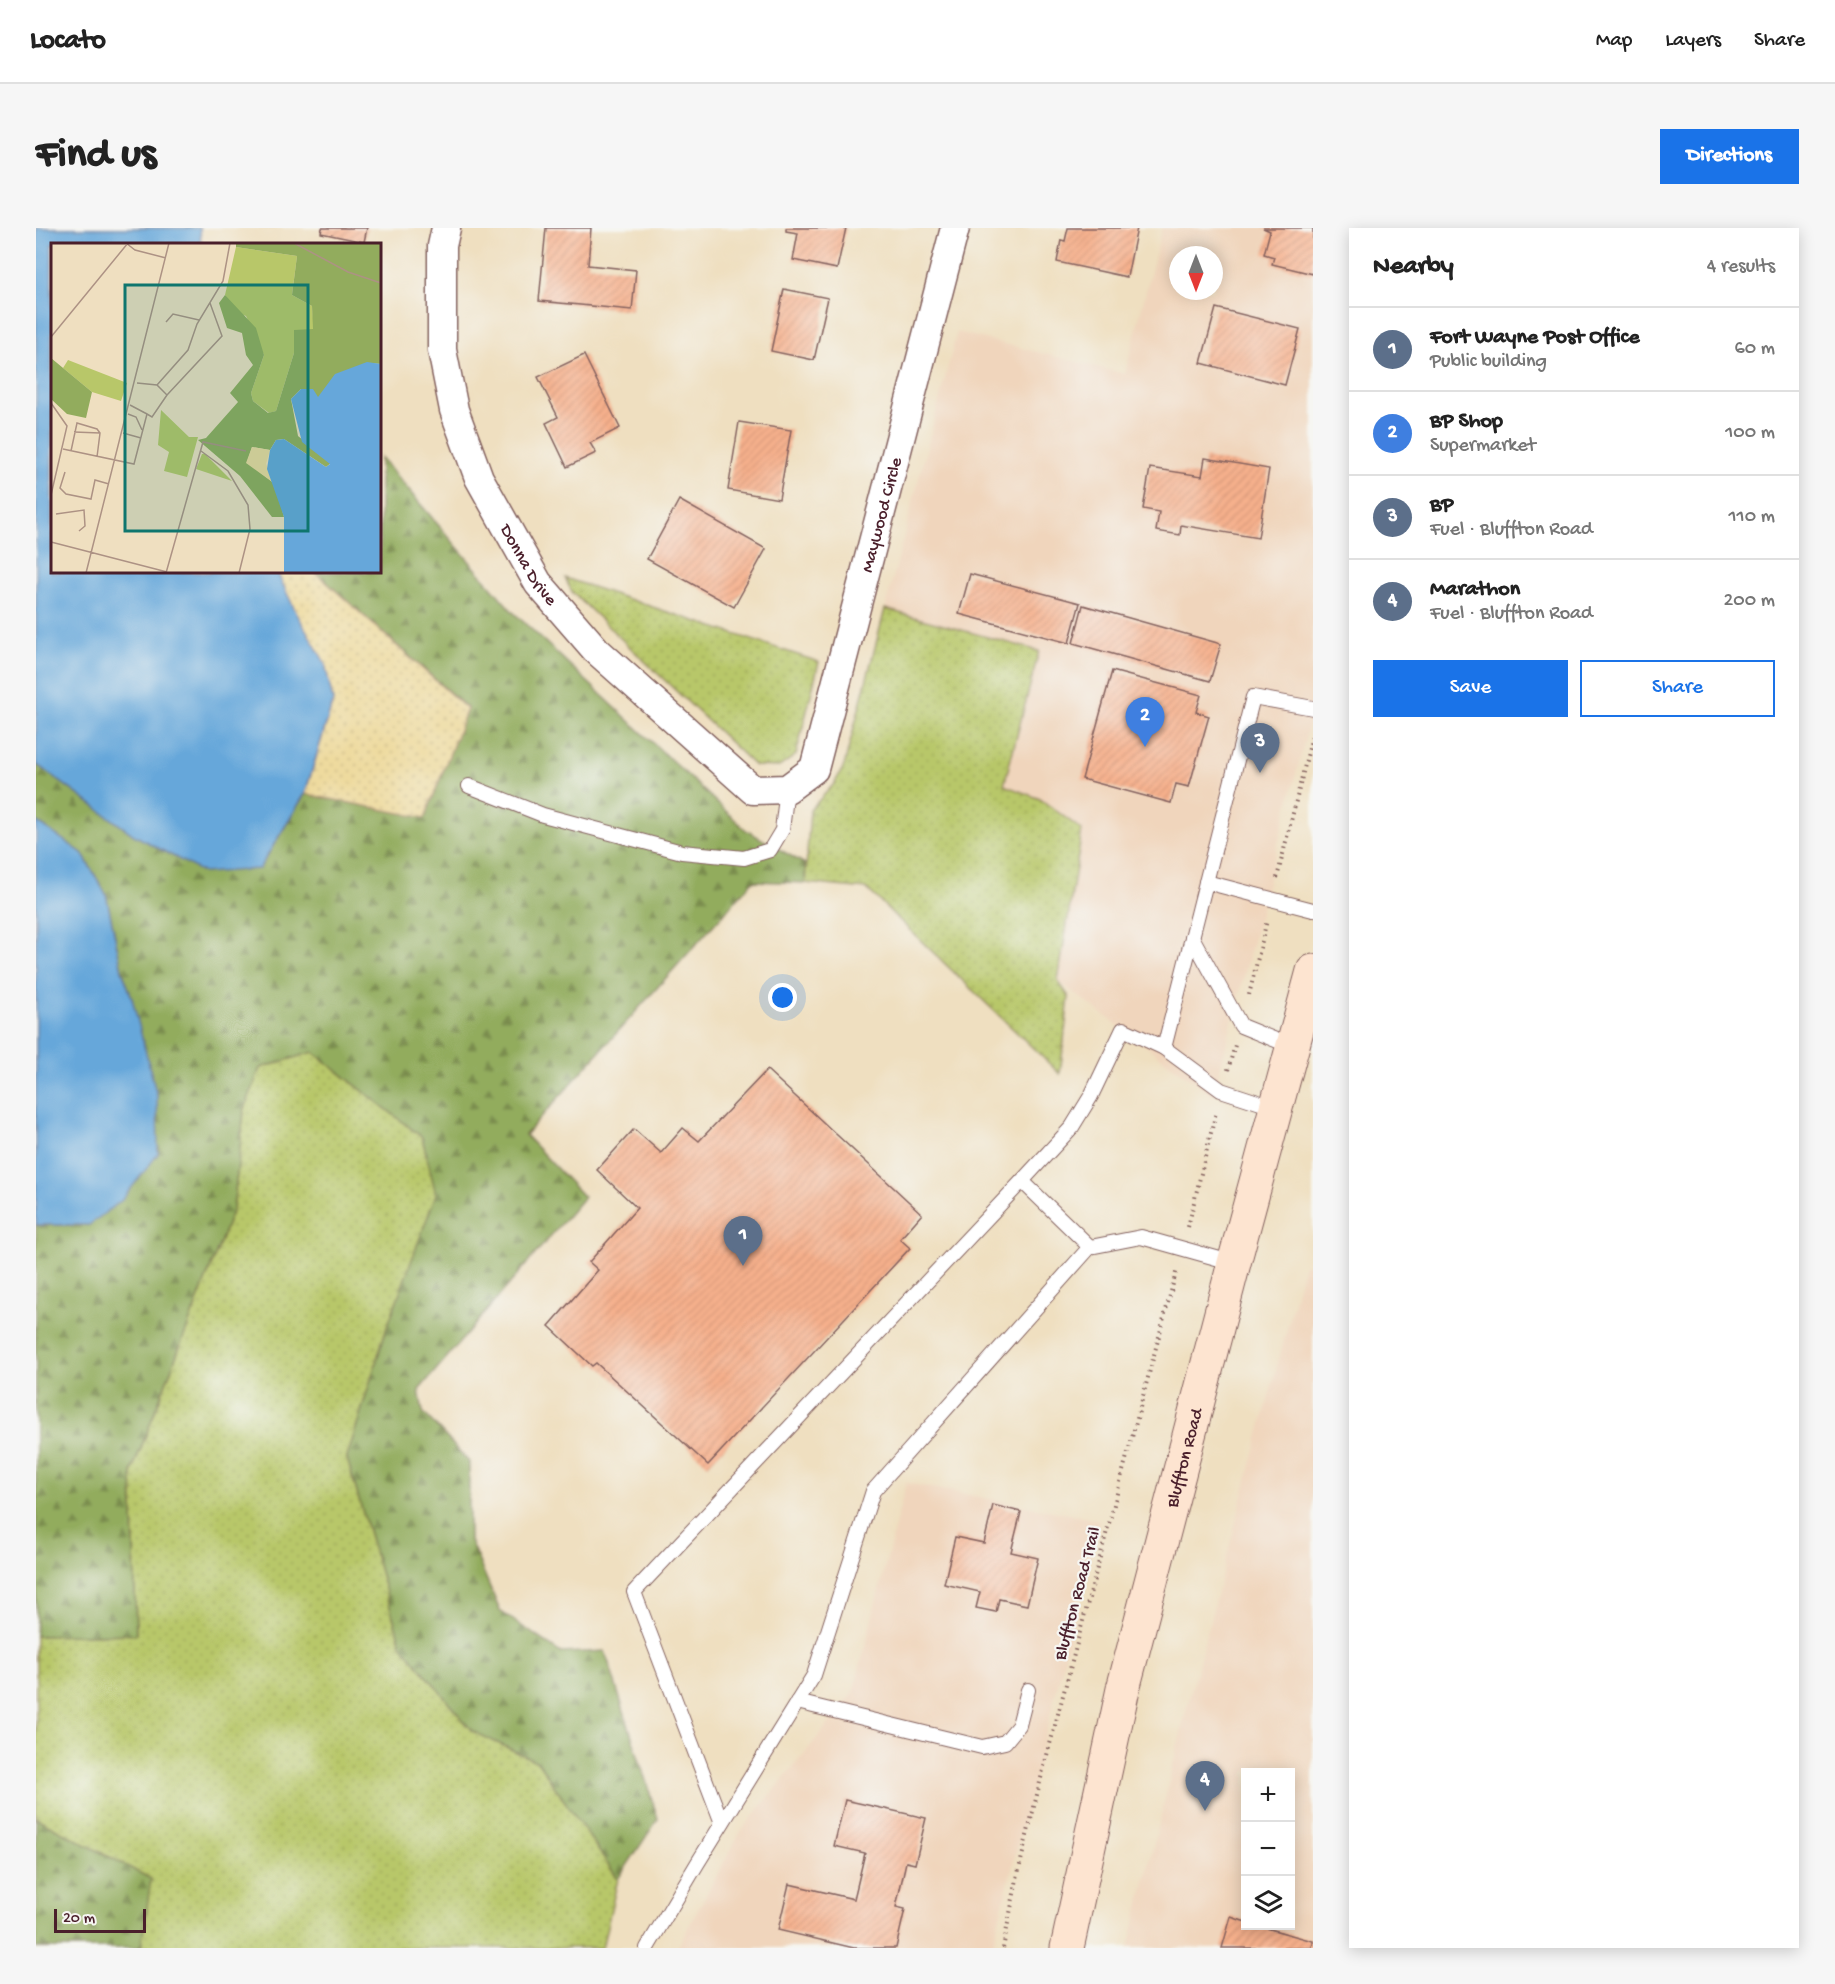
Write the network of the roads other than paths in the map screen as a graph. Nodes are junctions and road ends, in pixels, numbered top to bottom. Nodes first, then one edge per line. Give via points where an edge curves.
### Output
1 (446, 228) edge
2 (955, 228) edge
3 (1313, 708) edge
4 (469, 786) dead end
5 (788, 789) junction
6 (1206, 882) junction
7 (1313, 910) edge
8 (1192, 937) junction
9 (1313, 970) edge
10 (1293, 1047) junction
11 (1164, 1048) junction
12 (1276, 1108) junction
13 (1022, 1181) junction
14 (1090, 1247) junction
15 (1234, 1263) junction
16 (1028, 1690) dead end
17 (797, 1702) junction
18 (722, 1823) junction
19 (647, 1948) edge
20 (1067, 1948) edge

1 - 5 street, Donna Drive via 442,246 442,350 454,410 479,478 538,583 596,650 753,790
2 - 5 street, Maywood Circle via 814,769
3 - 6 lane via 1253,697
4 - 5 lane via 543,815 682,852 744,858 770,850 782,830
6 - 7 lane
6 - 8 lane
8 - 10 lane via 1241,1026
8 - 11 lane
9 - 10 main road, Bluffton Road
10 - 12 main road, Bluffton Road
11 - 12 lane via 1221,1090
11 - 13 lane via 1123,1029 1072,1127
12 - 15 main road, Bluffton Road
13 - 14 lane
13 - 18 lane via 634,1592
14 - 15 lane via 1141,1237
14 - 17 lane via 873,1491 814,1675
15 - 20 main road, Bluffton Road via 1123,1689
16 - 17 lane via 1019,1725 1005,1742 982,1747
17 - 18 lane
18 - 19 lane

